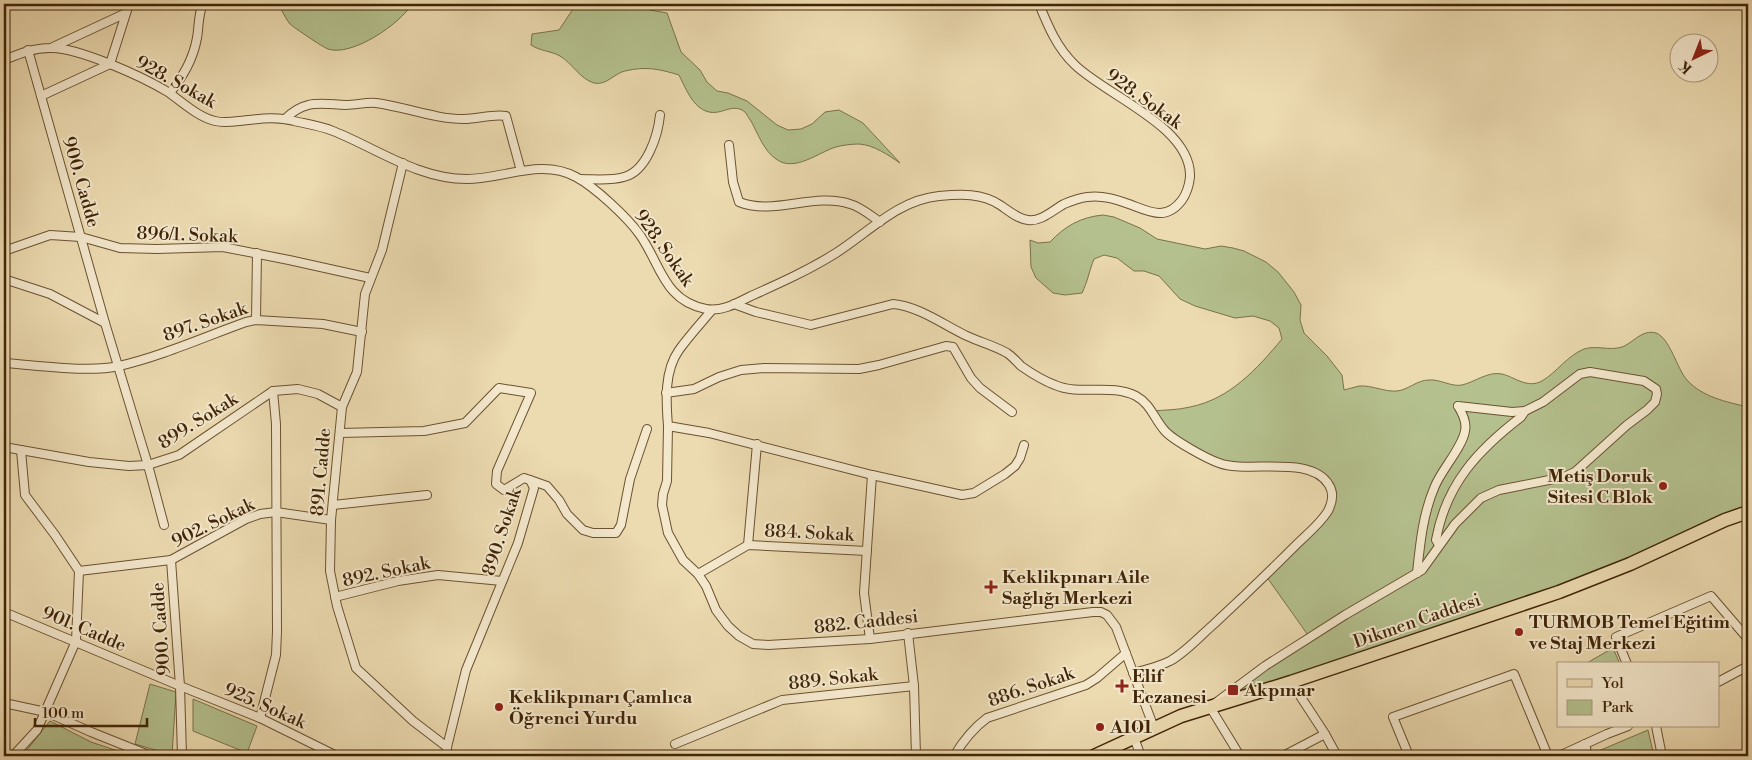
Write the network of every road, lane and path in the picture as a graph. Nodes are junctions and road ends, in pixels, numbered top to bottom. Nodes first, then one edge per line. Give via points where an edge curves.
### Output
1 (128, 4) edge
2 (203, 4) edge
3 (1039, 4) edge
4 (124, 14) junction
5 (53, 47) junction
6 (28, 50) junction
7 (4, 60) edge
8 (110, 64) junction
9 (170, 93) junction
10 (41, 96) junction
11 (660, 115) dead end
12 (285, 119) junction
13 (729, 145) dead end
14 (403, 163) junction
15 (521, 171) junction
16 (580, 179) junction
17 (880, 222) junction
18 (81, 237) junction
19 (4, 251) edge
20 (257, 253) junction
21 (370, 278) junction
22 (4, 279) edge
23 (734, 304) junction
24 (712, 310) junction
25 (256, 320) junction
26 (104, 323) junction
27 (362, 332) junction
28 (960, 333) junction
29 (953, 347) junction
30 (4, 363) edge
31 (117, 366) junction
32 (273, 392) junction
33 (666, 393) junction
34 (342, 407) junction
35 (1012, 412) dead end
36 (1524, 412) junction
37 (668, 426) junction
38 (647, 430) dead end
39 (340, 433) junction
40 (757, 444) junction
41 (1024, 445) dead end
42 (4, 447) edge
43 (21, 450) junction
44 (148, 465) junction
45 (872, 475) junction
46 (530, 480) junction
47 (427, 495) dead end
48 (333, 505) junction
49 (276, 512) junction
50 (1748, 512) edge
51 (331, 520) junction
52 (164, 525) dead end
53 (748, 545) junction
54 (1439, 545) junction
55 (867, 552) junction
56 (171, 560) junction
57 (79, 571) junction
58 (1417, 573) junction
59 (698, 574) junction
60 (502, 581) junction
61 (335, 597) junction
62 (4, 612) edge
63 (908, 634) junction
64 (870, 639) junction
65 (1748, 639) edge
66 (76, 641) junction
67 (1126, 653) junction
68 (1626, 662) edge
69 (1748, 666) edge
70 (1133, 674) junction
71 (1720, 681) edge
72 (1291, 682) junction
73 (180, 686) junction
74 (914, 686) junction
75 (4, 703) edge
76 (1210, 707) junction
77 (46, 712) junction
78 (260, 718) junction
79 (1154, 728) junction
80 (1612, 728) edge
81 (1623, 728) edge
82 (1656, 728) edge
83 (1325, 734) junction
84 (1607, 734) junction
85 (1134, 738) junction
86 (674, 744) dead end
87 (1585, 744) junction
88 (447, 747) junction
89 (14, 755) edge
90 (27, 756) edge
91 (152, 756) edge
92 (182, 756) edge
93 (337, 756) edge
94 (447, 756) edge
95 (903, 756) edge
96 (918, 756) edge
97 (954, 756) edge
98 (1094, 756) edge
99 (1141, 756) edge
100 (1240, 756) edge
101 (1283, 756) edge
102 (1337, 756) edge
103 (1409, 756) edge
104 (1548, 756) edge
105 (1559, 756) edge
106 (1588, 756) edge
107 (1662, 756) edge

1 - 4 street
2 - 9 street via 192,57
3 - 17 street, 928. Sokak via 1060,47 1074,64 1172,135 1182,147 1190,173 1181,201 1174,210 1160,214 1118,200 1088,197 1061,206 1037,220 1027,220 990,199 976,195 936,196 914,201
4 - 5 street
4 - 8 street
5 - 6 street, 928. Sokak
5 - 8 street, 928. Sokak
6 - 7 street, 928. Sokak
6 - 10 street, 900. Cadde
8 - 9 street, 928. Sokak
8 - 10 street
9 - 12 street, 928. Sokak via 212,121
10 - 18 street, 900. Cadde
11 - 16 street via 655,140 637,169 626,177
12 - 14 street, 928. Sokak via 331,130
12 - 15 street via 295,109 315,103 375,103 464,119 506,116
13 - 17 street via 739,202 758,206 832,200 860,208
14 - 15 street, 928. Sokak via 452,178 494,177
14 - 21 street, 891. Cadde via 382,250
15 - 16 street, 928. Sokak via 546,169
16 - 24 street, 928. Sokak via 639,234 664,281 674,292 687,303
17 - 23 street, 928. Sokak via 806,271
18 - 19 street, 896/1. Sokak via 50,235
18 - 20 street, 896/1. Sokak via 120,248 223,247
18 - 26 street, 900. Cadde
20 - 21 street, 896/1. Sokak
20 - 25 street
21 - 27 street, 891. Cadde via 365,294
22 - 26 street via 50,294
23 - 24 street, 928. Sokak
23 - 28 street via 811,325 893,304 906,305
24 - 33 street, 882. Caddesi via 676,355
25 - 27 street, 897. Sokak via 323,324
25 - 31 street, 897. Sokak
26 - 31 street, 900. Cadde
27 - 34 street, 891. Cadde via 357,372
28 - 29 street
28 - 70 street via 1005,352 1023,367 1064,388 1124,391 1135,396 1149,406 1167,434 1217,463 1309,470 1328,483 1332,491 1328,511 1266,576 1188,648 1170,661
29 - 33 street via 936,348 859,369 741,370 694,389
29 - 35 street via 980,388
30 - 31 street, 897. Sokak via 86,368
31 - 44 street, 900. Cadde
32 - 34 street, 899. Sokak via 298,389 318,394
32 - 44 street, 899. Sokak via 180,455
32 - 49 street
33 - 37 street, 882. Caddesi
34 - 39 street, 891. Cadde
36 - 54 street via 1487,445 1465,472 1442,517 1436,540
36 - 54 street via 1580,374 1590,372 1644,381 1656,389 1657,394 1655,402 1647,410 1575,472 1514,486 1481,498
36 - 58 street via 1458,406 1464,417 1465,431 1430,497
37 - 40 street
37 - 59 street, 882. Caddesi via 668,482 662,505 665,522 672,544
38 - 46 street via 630,479 621,526 616,533 583,530 547,486
39 - 46 street, 890. Sokak via 424,432 465,423 498,388 531,393 497,471 496,484 504,490 524,478
39 - 48 street, 891. Cadde
40 - 45 street
40 - 53 street
41 - 45 street via 1015,466 974,493 962,495
42 - 43 street, 899. Sokak
43 - 44 street, 899. Sokak via 89,462
43 - 57 street via 25,495
44 - 52 street, 900. Cadde
45 - 55 street
46 - 60 street, 890. Sokak via 534,488 518,543
47 - 48 street
48 - 51 street, 891. Cadde
49 - 51 street, 902. Sokak
49 - 56 street, 902. Sokak via 246,519
49 - 78 street via 276,655
50 - 72 main road, Dikmen Caddesi via 1559,592
51 - 61 street, 891. Cadde via 330,571
53 - 55 street, 884. Sokak
53 - 59 street, 884. Sokak
54 - 58 street
55 - 64 street via 864,593
56 - 57 street, 902. Sokak
56 - 73 street, 900. Cadde
57 - 66 street
58 - 76 street via 1265,666
59 - 64 street, 882. Caddesi via 728,626 753,644
60 - 61 street, 892. Sokak via 438,575
60 - 88 street, 890. Sokak via 466,670
61 - 88 street, 891. Cadde via 356,668 413,721
62 - 66 street, 901. Cadde
63 - 64 street, 882. Caddesi
63 - 67 street, 882. Caddesi via 1101,612 1116,627
63 - 74 street
65 - 68 street via 1711,596 1616,637
66 - 73 street, 901. Cadde
66 - 77 street
67 - 70 street, 882. Caddesi
67 - 97 street, 886. Sokak via 1086,685 986,718 974,727
69 - 71 street
70 - 79 street, 882. Caddesi
72 - 76 main road, Dikmen Caddesi
72 - 83 street
73 - 78 street, 925. Sokak
73 - 92 street, 900. Cadde
74 - 86 street, 889. Sokak via 782,700
74 - 96 street
75 - 77 street
76 - 79 main road, Dikmen Caddesi
76 - 100 street
77 - 89 street via 37,730
77 - 91 street
78 - 93 street, 925. Sokak
79 - 85 main road, Dikmen Caddesi
80 - 84 street
81 - 84 street
82 - 107 street
83 - 101 street
83 - 102 street
84 - 87 street
85 - 98 main road, Dikmen Caddesi
85 - 99 street
87 - 105 street
87 - 106 street
88 - 94 street, 890. Sokak
89 - 90 street
95 - 96 street
103 - 104 street via 1393,717 1514,674

